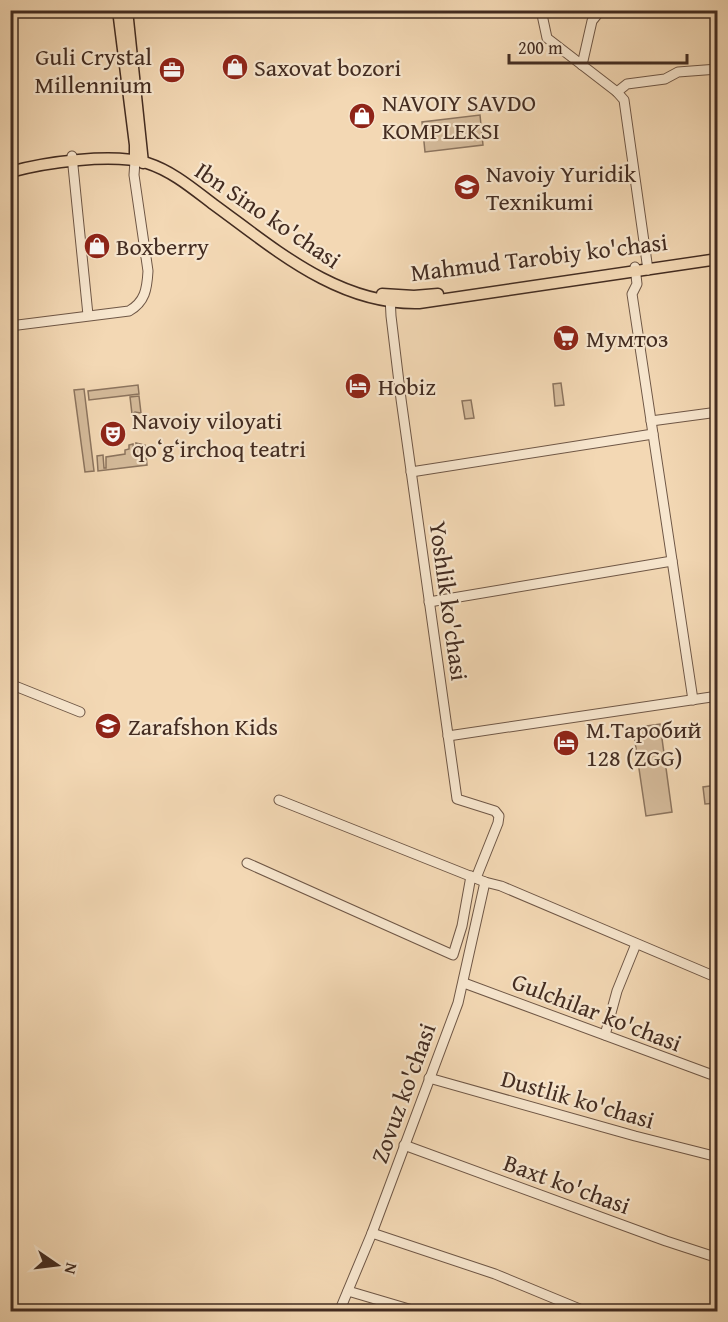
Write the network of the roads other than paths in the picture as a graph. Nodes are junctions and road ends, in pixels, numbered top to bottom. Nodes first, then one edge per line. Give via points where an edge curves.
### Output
1 (118, 10) edge
2 (127, 10) edge
3 (541, 10) edge
4 (609, 10) edge
5 (582, 65) junction
6 (717, 69) edge
7 (617, 92) junction
8 (72, 159) junction
9 (139, 159) junction
10 (10, 166) edge
11 (10, 172) edge
12 (717, 254) edge
13 (717, 259) edge
14 (647, 267) junction
15 (635, 270) junction
16 (390, 299) junction
17 (88, 315) junction
18 (10, 326) edge
19 (717, 412) edge
20 (651, 421) junction
21 (653, 434) junction
22 (411, 472) junction
23 (672, 561) junction
24 (429, 602) junction
25 (10, 684) edge
26 (717, 696) edge
27 (693, 700) junction
28 (80, 712) dead end
29 (448, 736) junction
30 (279, 800) dead end
31 (247, 863) dead end
32 (478, 879) junction
33 (636, 944) junction
34 (717, 978) edge
35 (464, 983) junction
36 (605, 1035) junction
37 (717, 1077) edge
38 (429, 1078) junction
39 (404, 1145) junction
40 (717, 1157) edge
41 (372, 1233) junction
42 (717, 1258) edge
43 (348, 1291) junction
44 (339, 1311) edge
45 (419, 1311) edge
46 (587, 1311) edge

1 - 9 main road
2 - 9 main road
3 - 5 street via 548,38
4 - 5 street via 600,11 592,21
5 - 7 street
6 - 7 street via 678,72 665,79 627,84
7 - 14 street via 624,100
8 - 9 main road, Mahmud Tarobiy ko'chasi via 96,154
8 - 10 main road, Mahmud Tarobiy ko'chasi
8 - 11 main road
8 - 17 street
9 - 16 main road, Mahmud Tarobiy ko'chasi via 161,162 183,174 328,277
9 - 17 street via 134,175 147,286 143,298 129,311
12 - 14 main road, Mahmud Tarobiy ko'chasi
13 - 14 main road
14 - 15 main road, Mahmud Tarobiy ko'chasi
15 - 16 main road, Mahmud Tarobiy ko'chasi
15 - 20 street via 637,284 632,294
16 - 22 street, Yoshlik ko'chasi
17 - 18 street
19 - 20 street
20 - 21 street
21 - 22 street
21 - 23 street
22 - 24 street, Yoshlik ko'chasi
23 - 24 street
23 - 27 street
24 - 29 street, Yoshlik ko'chasi
25 - 28 street
26 - 27 street
27 - 29 street
29 - 32 street, Yoshlik ko'chasi via 457,799 495,811 499,816
30 - 32 street
31 - 32 street via 453,955
32 - 33 street
32 - 35 street, Zovuz ko'chasi
33 - 34 street
33 - 36 street
35 - 36 street, Gulchilar ko'chasi
35 - 38 street, Zovuz ko'chasi
36 - 37 street, Gulchilar ko'chasi
38 - 39 street, Zovuz ko'chasi
38 - 40 street, Dustlik ko'chasi
39 - 41 street, Zovuz ko'chasi
39 - 42 street, Baxt ko'chasi
41 - 43 street, Zovuz ko'chasi
41 - 46 street via 495,1274
43 - 44 street, Zovuz ko'chasi
43 - 45 street

